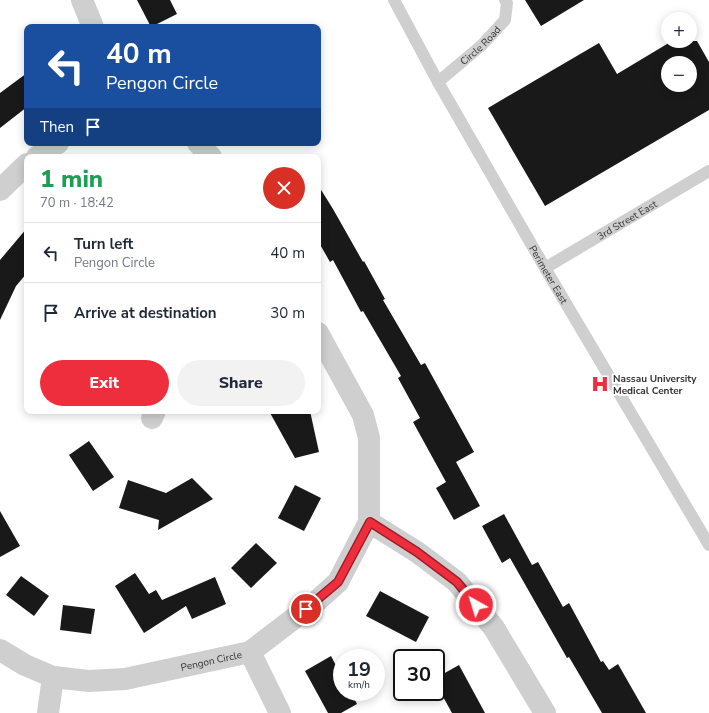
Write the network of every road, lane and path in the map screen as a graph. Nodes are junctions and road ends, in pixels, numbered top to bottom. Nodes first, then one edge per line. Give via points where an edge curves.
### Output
1 (82, 0) edge
2 (394, 0) edge
3 (505, 0) edge
4 (92, 24) edge
5 (438, 82) junction
6 (54, 146) edge
7 (201, 146) edge
8 (42, 154) edge
9 (208, 154) edge
10 (24, 167) edge
11 (709, 171) edge
12 (0, 190) edge
13 (544, 268) junction
14 (321, 338) edge
15 (370, 522) junction
16 (709, 545) edge
17 (0, 650) edge
18 (250, 652) junction
19 (53, 677) junction
20 (48, 713) edge
21 (280, 713) edge
22 (545, 713) edge

1 - 4 street
2 - 5 lane, Perimeter East
3 - 5 lane, Circle Road via 505,20 482,46
5 - 13 lane, Perimeter East
6 - 8 street
7 - 9 street
10 - 12 street
11 - 13 lane, 3rd Street East
13 - 16 lane, Perimeter East
14 - 15 street via 363,414 369,438
15 - 18 street, Pengon Circle via 338,582
15 - 22 street via 457,582 494,628
17 - 19 street, Pengon Circle via 25,665
18 - 19 street, Pengon Circle via 125,679 89,681
18 - 21 street
19 - 20 street

